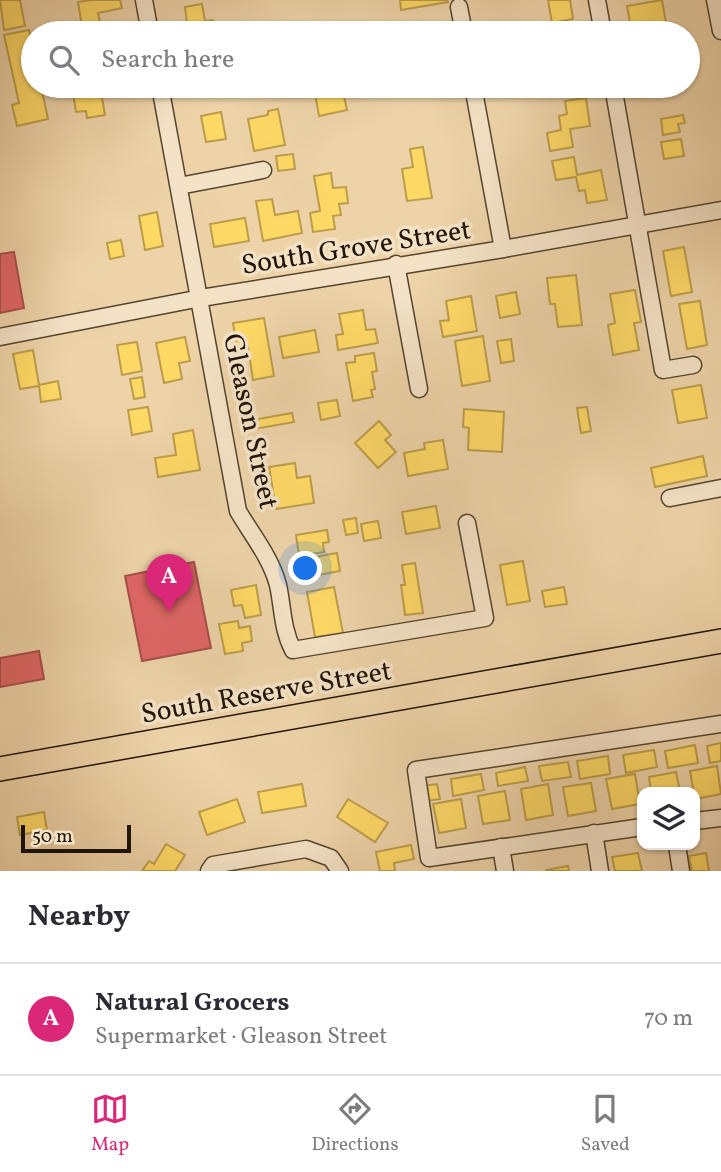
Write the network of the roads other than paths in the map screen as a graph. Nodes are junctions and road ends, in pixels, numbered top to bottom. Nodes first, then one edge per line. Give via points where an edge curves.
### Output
1 (144, 0) edge
2 (597, 0) edge
3 (715, 0) edge
4 (459, 7) dead end
5 (148, 21) edge
6 (462, 21) edge
7 (601, 21) edge
8 (721, 31) edge
9 (162, 98) edge
10 (475, 98) edge
11 (615, 98) edge
12 (263, 170) dead end
13 (179, 186) junction
14 (721, 210) edge
15 (638, 225) junction
16 (503, 249) junction
17 (396, 264) junction
18 (201, 298) junction
19 (0, 337) edge
20 (693, 365) dead end
21 (419, 389) dead end
22 (721, 488) edge
23 (670, 498) dead end
24 (467, 523) dead end
25 (721, 641) edge
26 (721, 724) edge
27 (0, 769) edge
28 (721, 818) edge
29 (700, 820) edge
30 (637, 828) edge
31 (594, 833) junction
32 (501, 847) junction
33 (678, 850) edge
34 (209, 871) edge
35 (340, 871) edge
36 (505, 871) edge
37 (600, 871) edge
38 (681, 871) edge

1 - 5 street
2 - 7 street
3 - 8 street
4 - 6 street
9 - 13 street, Gleason Street
10 - 16 street
11 - 15 street
12 - 13 street
13 - 18 street, Gleason Street
14 - 15 street, South Grove Street
15 - 16 street, South Grove Street
15 - 20 street via 663,370
16 - 17 street, South Grove Street
17 - 18 street, South Grove Street
17 - 21 street
18 - 19 street, South Grove Street
18 - 24 street, Gleason Street via 238,512 267,556 293,650 485,618
22 - 23 street
25 - 27 highway, South Reserve Street
26 - 32 street via 416,770 429,858
28 - 29 street
30 - 31 street
31 - 32 street
31 - 37 street
32 - 36 street
33 - 38 street
34 - 35 street via 214,865 306,849 331,858

